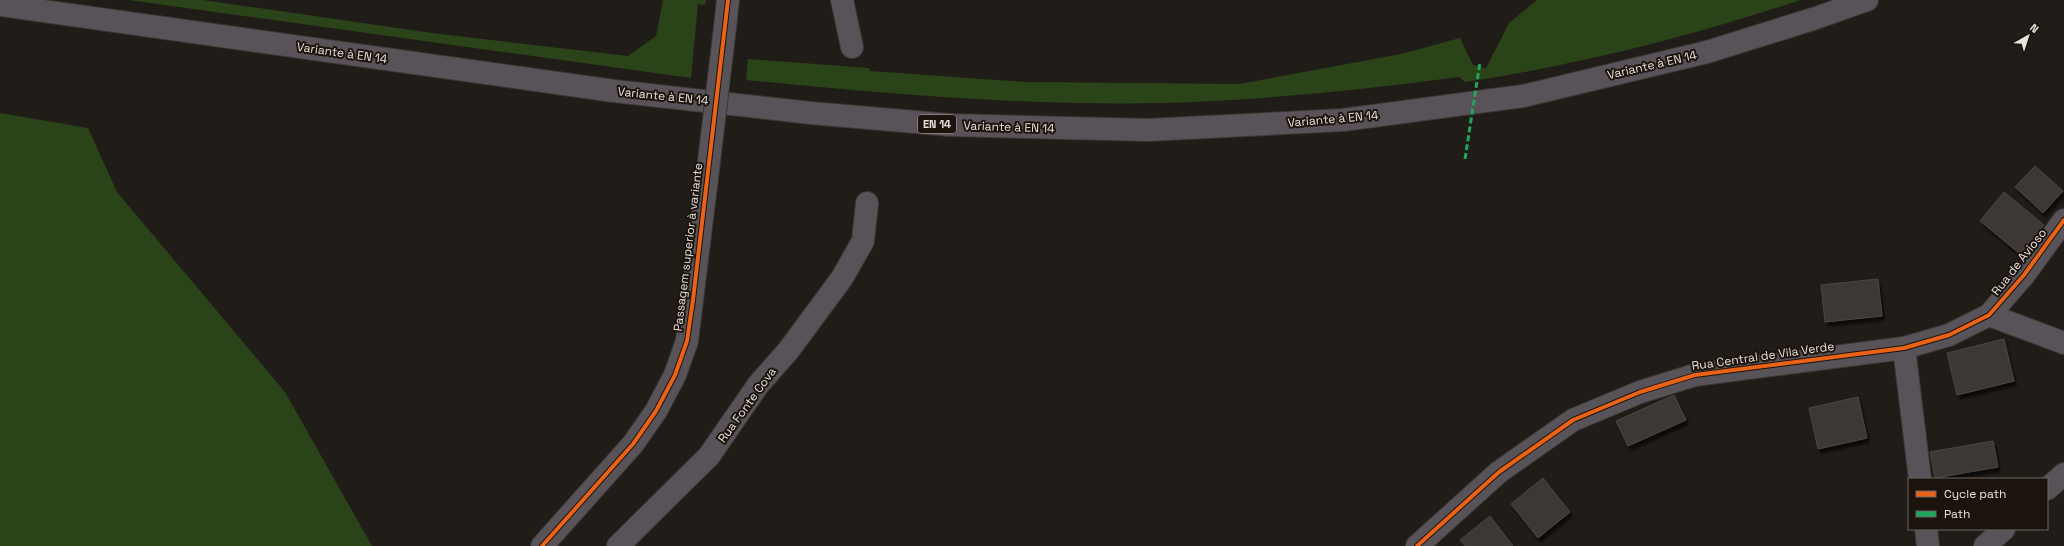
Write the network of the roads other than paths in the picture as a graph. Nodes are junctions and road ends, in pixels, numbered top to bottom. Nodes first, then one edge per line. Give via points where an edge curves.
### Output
1 (728, 0) edge
2 (842, 0) edge
3 (1867, 0) edge
4 (0, 5) edge
5 (852, 47) dead end
6 (867, 203) dead end
7 (2064, 220) edge
8 (1989, 315) junction
9 (2064, 343) edge
10 (1904, 348) junction
11 (2064, 474) edge
12 (1920, 478) edge
13 (2048, 488) edge
14 (1926, 530) edge
15 (2003, 530) edge
16 (542, 546) edge
17 (618, 546) edge
18 (1417, 546) edge
19 (1928, 546) edge
20 (1985, 546) edge

1 - 16 street, Passagem superior à variante, bridge via 688,334 675,376 656,411 633,444
2 - 5 street
3 - 4 main road, Variante à EN 14 / EN 14 via 1707,52 1523,96 1344,120 1148,130 950,125 795,111 614,91
6 - 17 street, Rua Fonte Cova via 863,241 842,278 788,351 758,384 709,456
7 - 8 street, Rua de Avioso via 2024,275
8 - 9 street
8 - 10 street, Rua Central de Vila Verde via 1945,338
10 - 12 street
10 - 18 street, Rua Central de Vila Verde via 1695,375 1640,392 1593,411 1573,420 1498,472
11 - 13 street
14 - 19 street
15 - 20 street

